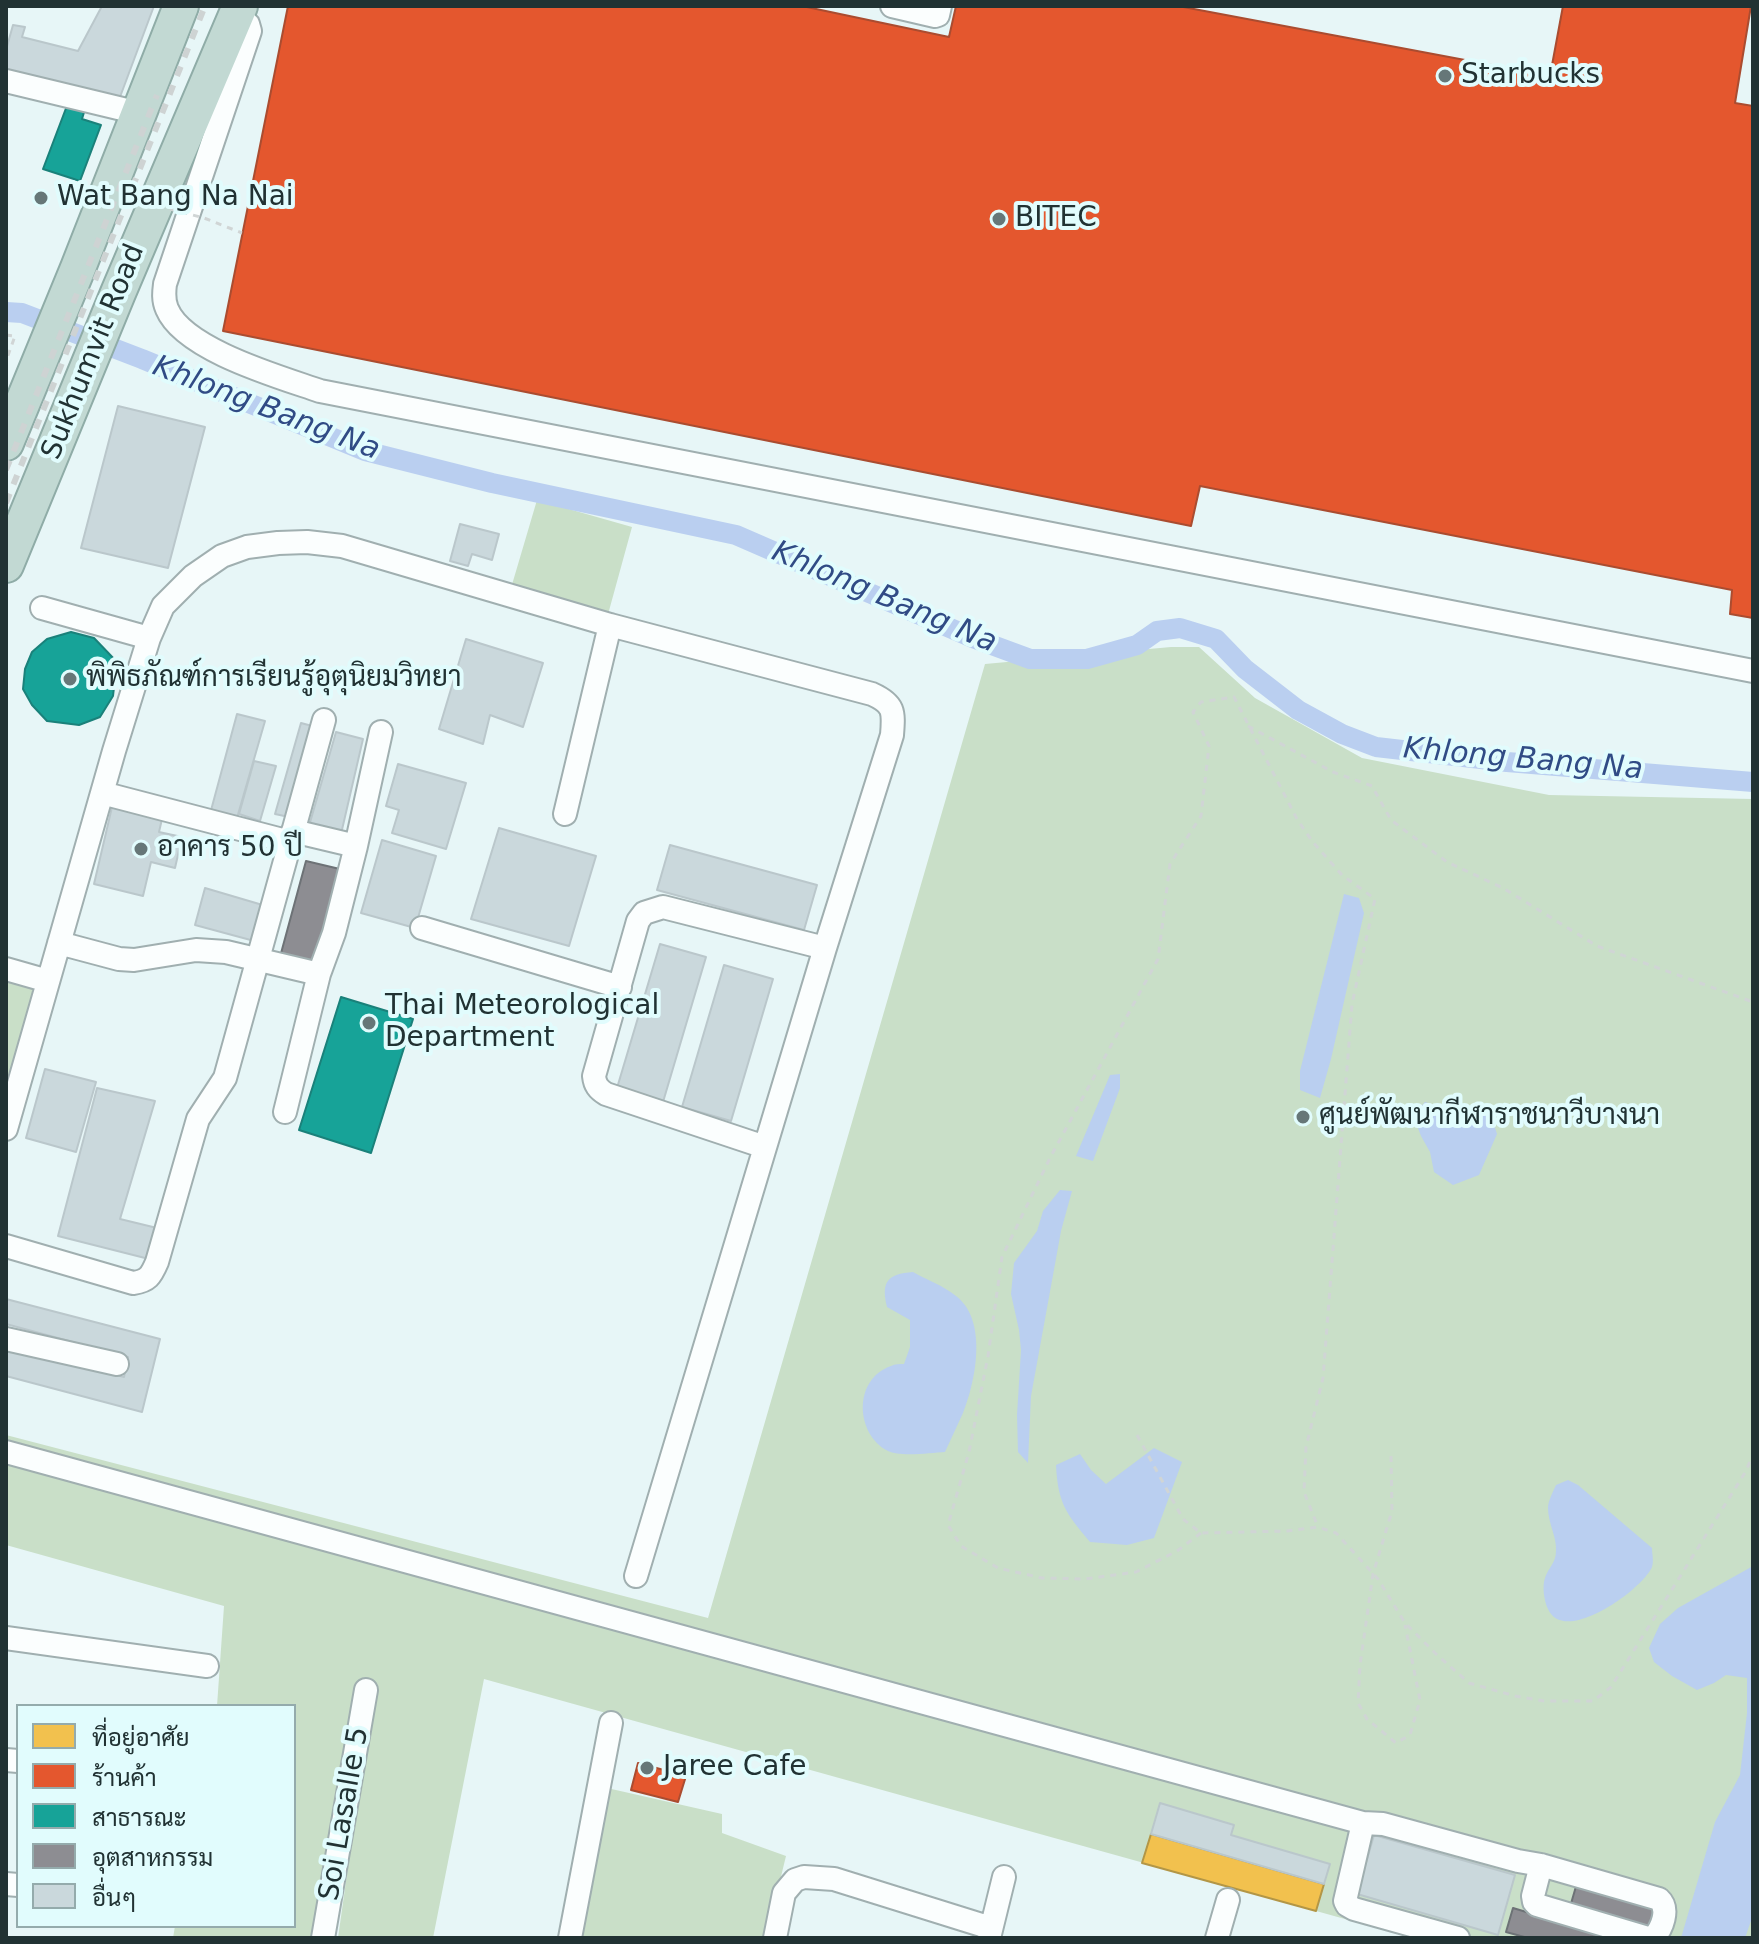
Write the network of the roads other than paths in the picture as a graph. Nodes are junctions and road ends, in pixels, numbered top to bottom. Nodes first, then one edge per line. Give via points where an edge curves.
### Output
1 (181, 6) edge
2 (940, 6) edge
3 (905, 8) edge
4 (238, 11) edge
5 (6, 81) edge
6 (139, 113) junction
7 (6, 443) edge
8 (6, 565) edge
9 (42, 608) dead end
10 (610, 625) junction
11 (149, 638) junction
12 (1753, 671) edge
13 (324, 720) dead end
14 (381, 732) dead end
15 (102, 793) junction
16 (565, 814) dead end
17 (291, 836) junction
18 (356, 846) junction
19 (422, 928) dead end
20 (59, 943) junction
21 (825, 948) junction
22 (257, 961) junction
23 (6, 969) edge
24 (319, 974) junction
25 (48, 981) junction
26 (620, 987) junction
27 (285, 1112) dead end
28 (6, 1129) edge
29 (765, 1147) junction
30 (6, 1246) edge
31 (6, 1339) edge
32 (117, 1364) dead end
33 (6, 1452) edge
34 (636, 1576) dead end
35 (6, 1638) edge
36 (207, 1666) dead end
37 (366, 1690) dead end
38 (611, 1723) dead end
39 (1363, 1823) junction
40 (1541, 1865) junction
41 (1004, 1877) dead end
42 (1228, 1900) dead end
43 (990, 1933) edge
44 (323, 1938) edge
45 (570, 1938) edge
46 (775, 1938) edge
47 (1217, 1938) edge
48 (1458, 1938) edge

1 - 6 highway, Sukhumvit Road
2 - 3 street via 935,16
4 - 8 highway, Sukhumvit Road
4 - 12 street via 250,31 164,299 174,321 190,335 254,369 320,391
5 - 6 street
6 - 7 highway, Sukhumvit Road
9 - 11 street
10 - 11 street via 342,546 307,542 247,547 222,556 163,606
10 - 16 street
10 - 21 street via 886,700 892,735
11 - 15 street
13 - 17 street
14 - 18 street
15 - 17 street
15 - 20 street
17 - 18 street
17 - 22 street
18 - 24 street
19 - 26 street
20 - 22 street via 119,959 196,950
20 - 25 street
21 - 26 street via 663,907 644,913 638,921
21 - 29 street
22 - 24 street
22 - 30 street via 225,1078 198,1119 157,1262 145,1282
23 - 25 street
24 - 27 street
25 - 28 street
26 - 29 street via 594,1076 599,1090
29 - 34 street
31 - 32 street
33 - 39 street
35 - 36 street
37 - 44 street, Soi Lasalle 5
38 - 45 street
39 - 40 street
39 - 48 street via 1347,1905
40 - 40 street via 1659,1899 1665,1905 1659,1931 1648,1938 1537,1905 1533,1896
41 - 43 street
42 - 47 street
43 - 46 street via 834,1879 804,1877 784,1893

